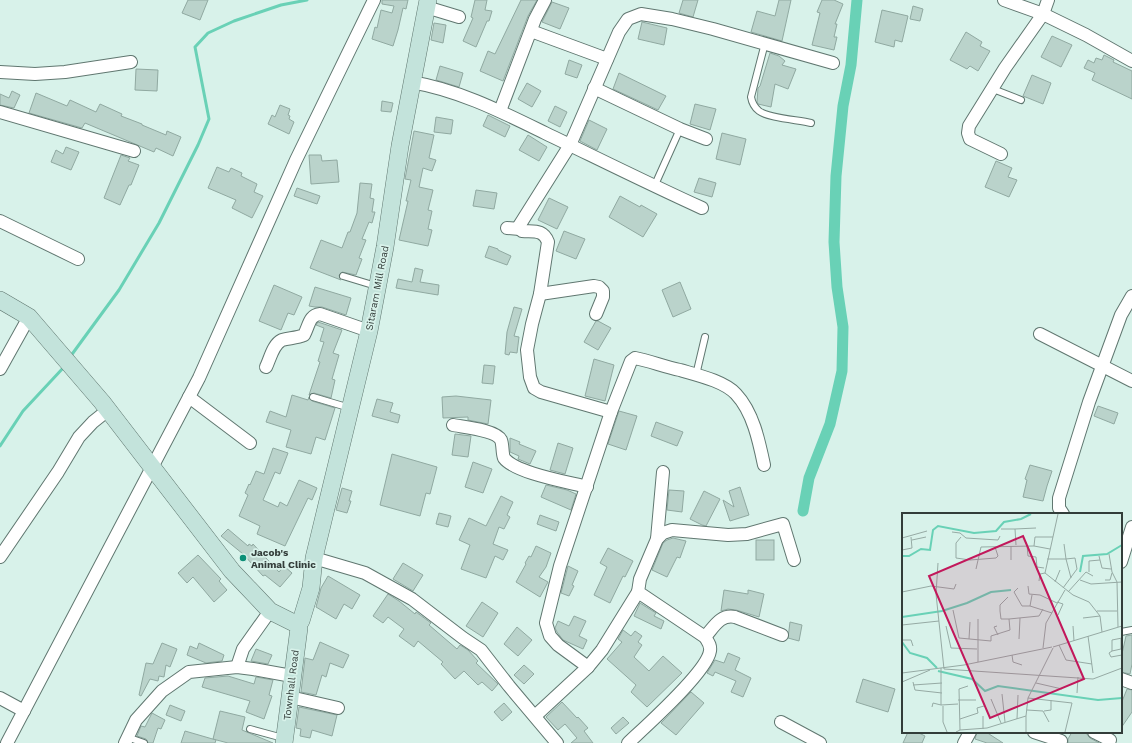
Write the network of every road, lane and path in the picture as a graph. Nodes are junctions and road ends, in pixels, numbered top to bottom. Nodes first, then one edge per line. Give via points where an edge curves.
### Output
1 (374, 0) edge
2 (545, 0) edge
3 (1004, 0) edge
4 (1048, 0) edge
5 (427, 3) edge
6 (1043, 14) junction
7 (459, 17) dead end
8 (531, 31) junction
9 (765, 43) junction
10 (607, 59) junction
11 (1132, 61) edge
12 (131, 62) dead end
13 (833, 63) dead end
14 (0, 72) edge
15 (412, 82) junction
16 (594, 88) junction
17 (993, 89) junction
18 (1021, 100) dead end
19 (500, 111) junction
20 (0, 112) edge
21 (811, 123) dead end
22 (680, 128) junction
23 (706, 139) dead end
24 (570, 145) junction
25 (134, 151) dead end
26 (1001, 154) dead end
27 (654, 186) junction
28 (702, 208) dead end
29 (0, 221) edge
30 (507, 228) dead end
31 (520, 229) junction
32 (78, 258) dead end
33 (343, 276) dead end
34 (377, 286) junction
35 (540, 294) junction
36 (1132, 296) edge
37 (0, 300) edge
38 (596, 314) dead end
39 (29, 317) junction
40 (369, 331) junction
41 (1040, 334) dead end
42 (705, 337) dead end
43 (1102, 366) junction
44 (266, 367) dead end
45 (0, 369) edge
46 (696, 375) junction
47 (1132, 381) edge
48 (189, 397) junction
49 (313, 397) dead end
50 (351, 408) junction
51 (108, 410) junction
52 (611, 412) junction
53 (453, 425) dead end
54 (250, 443) dead end
55 (764, 464) dead end
56 (152, 467) junction
57 (663, 472) dead end
58 (587, 486) junction
59 (1062, 513) edge
60 (1122, 524) edge
61 (1132, 526) edge
62 (657, 539) junction
63 (0, 557) edge
64 (1122, 559) edge
65 (794, 560) dead end
66 (314, 565) junction
67 (638, 592) junction
68 (270, 610) junction
69 (296, 623) junction
70 (1132, 630) edge
71 (1122, 632) edge
72 (782, 635) dead end
73 (705, 637) junction
74 (588, 667) junction
75 (237, 668) junction
76 (292, 676) junction
77 (1122, 679) edge
78 (1132, 683) edge
79 (290, 697) junction
80 (0, 698) edge
81 (338, 708) dead end
82 (24, 711) junction
83 (535, 716) junction
84 (781, 722) dead end
85 (250, 729) dead end
86 (969, 733) edge
87 (1038, 733) edge
88 (1096, 733) edge
89 (1062, 739) edge
90 (126, 740) edge
91 (814, 740) edge
92 (1110, 740) dead end
93 (285, 741) edge
94 (7, 743) edge
95 (144, 743) edge
96 (557, 743) edge
97 (628, 743) edge
98 (964, 743) edge

1 - 48 street via 296,160
2 - 8 street
3 - 6 street
4 - 6 street
5 - 7 street
5 - 15 main road, Sitaram Mill Road
6 - 11 street
6 - 17 street
8 - 10 street
8 - 19 street
9 - 10 street via 641,14 628,19
9 - 13 street
9 - 21 lane via 751,97 752,104 759,111 770,115
10 - 16 street
12 - 14 street via 65,72
15 - 19 street via 446,90
15 - 34 main road, Sitaram Mill Road
16 - 22 street
16 - 24 street
17 - 18 lane
17 - 26 street via 969,126 968,133 970,139
19 - 24 street
20 - 25 street
22 - 23 street
22 - 27 lane
24 - 27 street
24 - 31 street via 519,226
27 - 28 street
29 - 32 street
30 - 31 street
31 - 35 street via 541,232 548,242
33 - 34 lane
34 - 40 main road, Sitaram Mill Road
35 - 38 street via 599,287 603,291 603,296
35 - 52 street via 527,350 534,388
36 - 43 street via 1121,315
37 - 39 main road
39 - 45 street
39 - 51 main road
40 - 44 street via 314,314 304,335 281,341 276,345
40 - 50 main road, Sitaram Mill Road
41 - 43 street
42 - 46 lane
43 - 47 street
43 - 59 street via 1088,402 1059,498 1059,508
46 - 52 street via 635,358 631,361
46 - 55 street via 722,384 736,393 747,409 760,444
48 - 54 street
48 - 56 street
49 - 50 lane
50 - 66 main road, Sitaram Mill Road
51 - 56 main road
51 - 63 street via 92,422 79,437
52 - 58 street
53 - 58 street via 498,436 506,462 544,477
56 - 68 main road via 232,571
56 - 82 street
57 - 62 street
58 - 74 street via 560,566 546,623 550,636 558,645
60 - 61 street
61 - 64 street
62 - 65 street via 663,533 672,530 728,535 747,534 783,524
62 - 67 street via 640,579
66 - 69 main road, Townhall Road via 311,588
66 - 83 street via 365,573 412,599 481,650
67 - 73 street
67 - 74 street via 602,650
68 - 69 main road
68 - 75 street via 243,648
69 - 76 main road, Townhall Road
70 - 71 lane
72 - 73 street via 728,616 722,618
73 - 97 street via 710,644 710,652 703,666 683,690
74 - 83 street
75 - 76 street
75 - 90 street via 189,672 178,679 162,691 136,720
76 - 79 main road, Townhall Road
77 - 78 street
79 - 81 street
79 - 93 main road, Townhall Road
80 - 82 street
82 - 94 street
83 - 96 street
84 - 91 street
85 - 93 lane
86 - 98 street
87 - 89 street
88 - 92 street
90 - 95 lane

